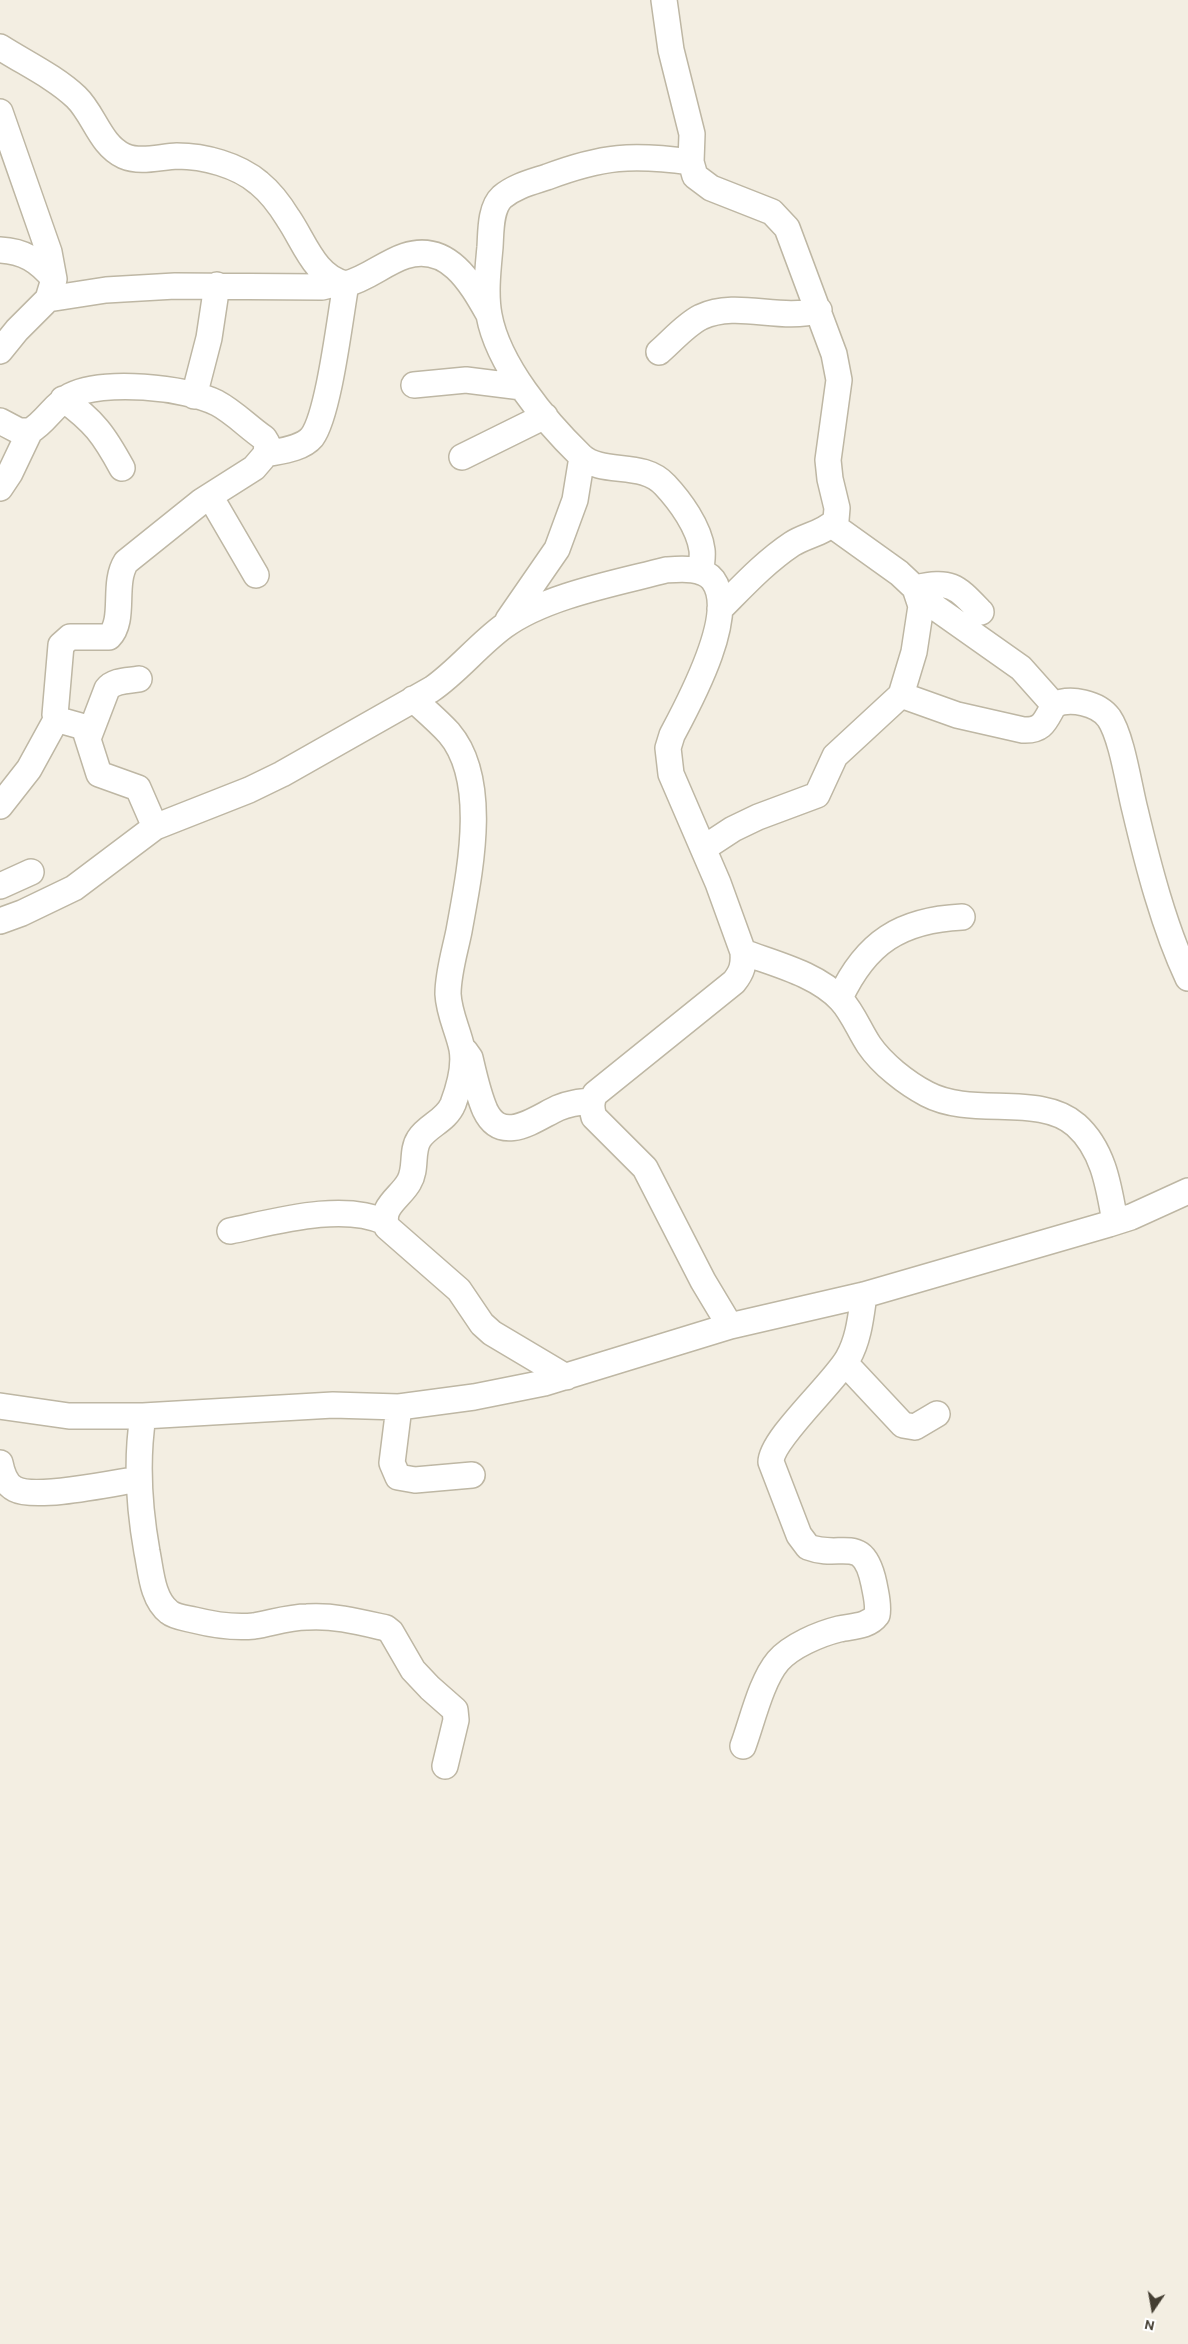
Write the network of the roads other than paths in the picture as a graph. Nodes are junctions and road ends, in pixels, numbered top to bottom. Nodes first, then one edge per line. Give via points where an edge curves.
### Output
1 (664, 0) edge
2 (0, 47) edge
3 (1, 121) edge
4 (691, 162) junction
5 (0, 250) edge
6 (342, 284) junction
7 (217, 286) junction
8 (51, 289) junction
9 (819, 310) junction
10 (488, 314) junction
11 (0, 351) edge
12 (659, 352) dead end
13 (414, 385) dead end
14 (522, 387) junction
15 (194, 396) junction
16 (63, 399) junction
17 (545, 416) junction
18 (0, 421) edge
19 (30, 432) junction
20 (266, 454) junction
21 (462, 457) dead end
22 (582, 457) junction
23 (122, 468) dead end
24 (0, 488) edge
25 (210, 496) junction
26 (832, 525) junction
27 (701, 572) junction
28 (256, 575) dead end
29 (917, 592) junction
30 (720, 609) junction
31 (982, 612) dead end
32 (503, 626) junction
33 (139, 679) dead end
34 (901, 695) junction
35 (413, 699) junction
36 (1054, 705) junction
37 (57, 718) junction
38 (89, 736) junction
39 (0, 806) edge
40 (155, 826) junction
41 (704, 848) junction
42 (31, 872) dead end
43 (0, 886) edge
44 (962, 917) dead end
45 (0, 921) edge
46 (743, 952) junction
47 (1188, 978) edge
48 (840, 998) junction
49 (462, 1048) junction
50 (592, 1101) junction
51 (1188, 1191) edge
52 (385, 1222) junction
53 (1115, 1222) junction
54 (230, 1231) dead end
55 (864, 1295) junction
56 (730, 1326) junction
57 (845, 1364) junction
58 (566, 1377) junction
59 (399, 1407) junction
60 (1, 1412) edge
61 (937, 1414) dead end
62 (143, 1416) junction
63 (0, 1463) edge
64 (472, 1475) dead end
65 (139, 1479) junction
66 (743, 1746) dead end
67 (444, 1766) dead end

1 - 4 street via 671,50 692,134
2 - 6 street via 65,87 78,99 105,140 124,156 196,158 233,167 259,183 289,218 321,270
3 - 8 street via 49,252
4 - 9 street via 695,176 711,188 772,212 787,228
4 - 10 street via 646,157 608,158 554,174 501,198 495,208 491,235
5 - 8 street via 28,256 44,266
6 - 7 street via 322,287
6 - 10 street via 406,256 431,255 468,278
6 - 20 street via 329,380 318,426 304,444
7 - 8 street
7 - 15 street via 209,338
8 - 11 street
9 - 12 street via 782,315 744,311 715,313 692,323
9 - 26 street via 839,380 828,453 830,479 838,508
10 - 14 street via 500,350
13 - 14 street via 466,380
14 - 17 street
15 - 16 street via 113,386 95,388
15 - 20 street via 228,410 264,438
16 - 19 street
16 - 23 street via 85,414 99,429
17 - 21 street
17 - 22 street
18 - 19 street via 20,431
19 - 24 street
20 - 25 street via 254,468
22 - 27 street via 594,463 656,476 664,483 700,540 703,552
22 - 32 street via 575,500 557,549
25 - 28 street
25 - 37 street via 126,562 119,576 117,615 109,637 64,640 59,654
26 - 29 street via 899,573
26 - 30 street via 793,543
27 - 30 street via 712,579 718,591
27 - 32 street via 683,568 635,578 556,600
29 - 31 street via 932,584 951,586
29 - 34 street via 921,615
29 - 36 street via 1021,668
30 - 41 street via 708,662 668,748 671,774
32 - 35 street via 448,678
33 - 38 street via 118,682 106,689
34 - 36 street via 957,715 1034,731
34 - 41 street via 835,756 819,793 813,798 758,817
35 - 40 street via 282,774
35 - 49 street via 450,734 463,757 473,799 471,855 448,993 452,1020
36 - 47 street via 1069,701 1086,704 1102,711 1113,725 1158,895
37 - 38 street via 84,727
37 - 39 street via 29,769
38 - 40 street via 99,774 138,788
40 - 45 street via 74,888
41 - 46 street
42 - 43 street
44 - 48 street via 923,922 906,927 888,938 870,952
46 - 48 street via 795,971
46 - 50 street via 744,963 734,982 595,1094
48 - 53 street via 870,1047 895,1072 926,1094 965,1105 1054,1112 1078,1126 1102,1163
49 - 50 street via 470,1058 486,1110 496,1123 518,1128 559,1107
49 - 52 street via 462,1072 452,1106 418,1141 411,1178 392,1202
50 - 56 street via 594,1117 645,1168
51 - 53 street
52 - 54 street via 362,1216 315,1214
52 - 58 street via 459,1290 492,1333
53 - 55 street
55 - 56 street
55 - 57 street via 855,1342
56 - 58 street
57 - 61 street via 904,1425 915,1427
57 - 66 street via 773,1452 771,1462 799,1535 808,1547 857,1552 866,1560 872,1575 877,1616 868,1623 819,1636 793,1649 779,1661 763,1692
58 - 59 street via 474,1397
59 - 62 street via 333,1405
59 - 64 street via 392,1463 398,1477 415,1480
60 - 62 street
62 - 65 street
63 - 65 street via 7,1483 31,1492
65 - 67 street via 154,1588 169,1612 228,1627 254,1626 306,1616 330,1617 386,1628 413,1670 455,1710 456,1720

